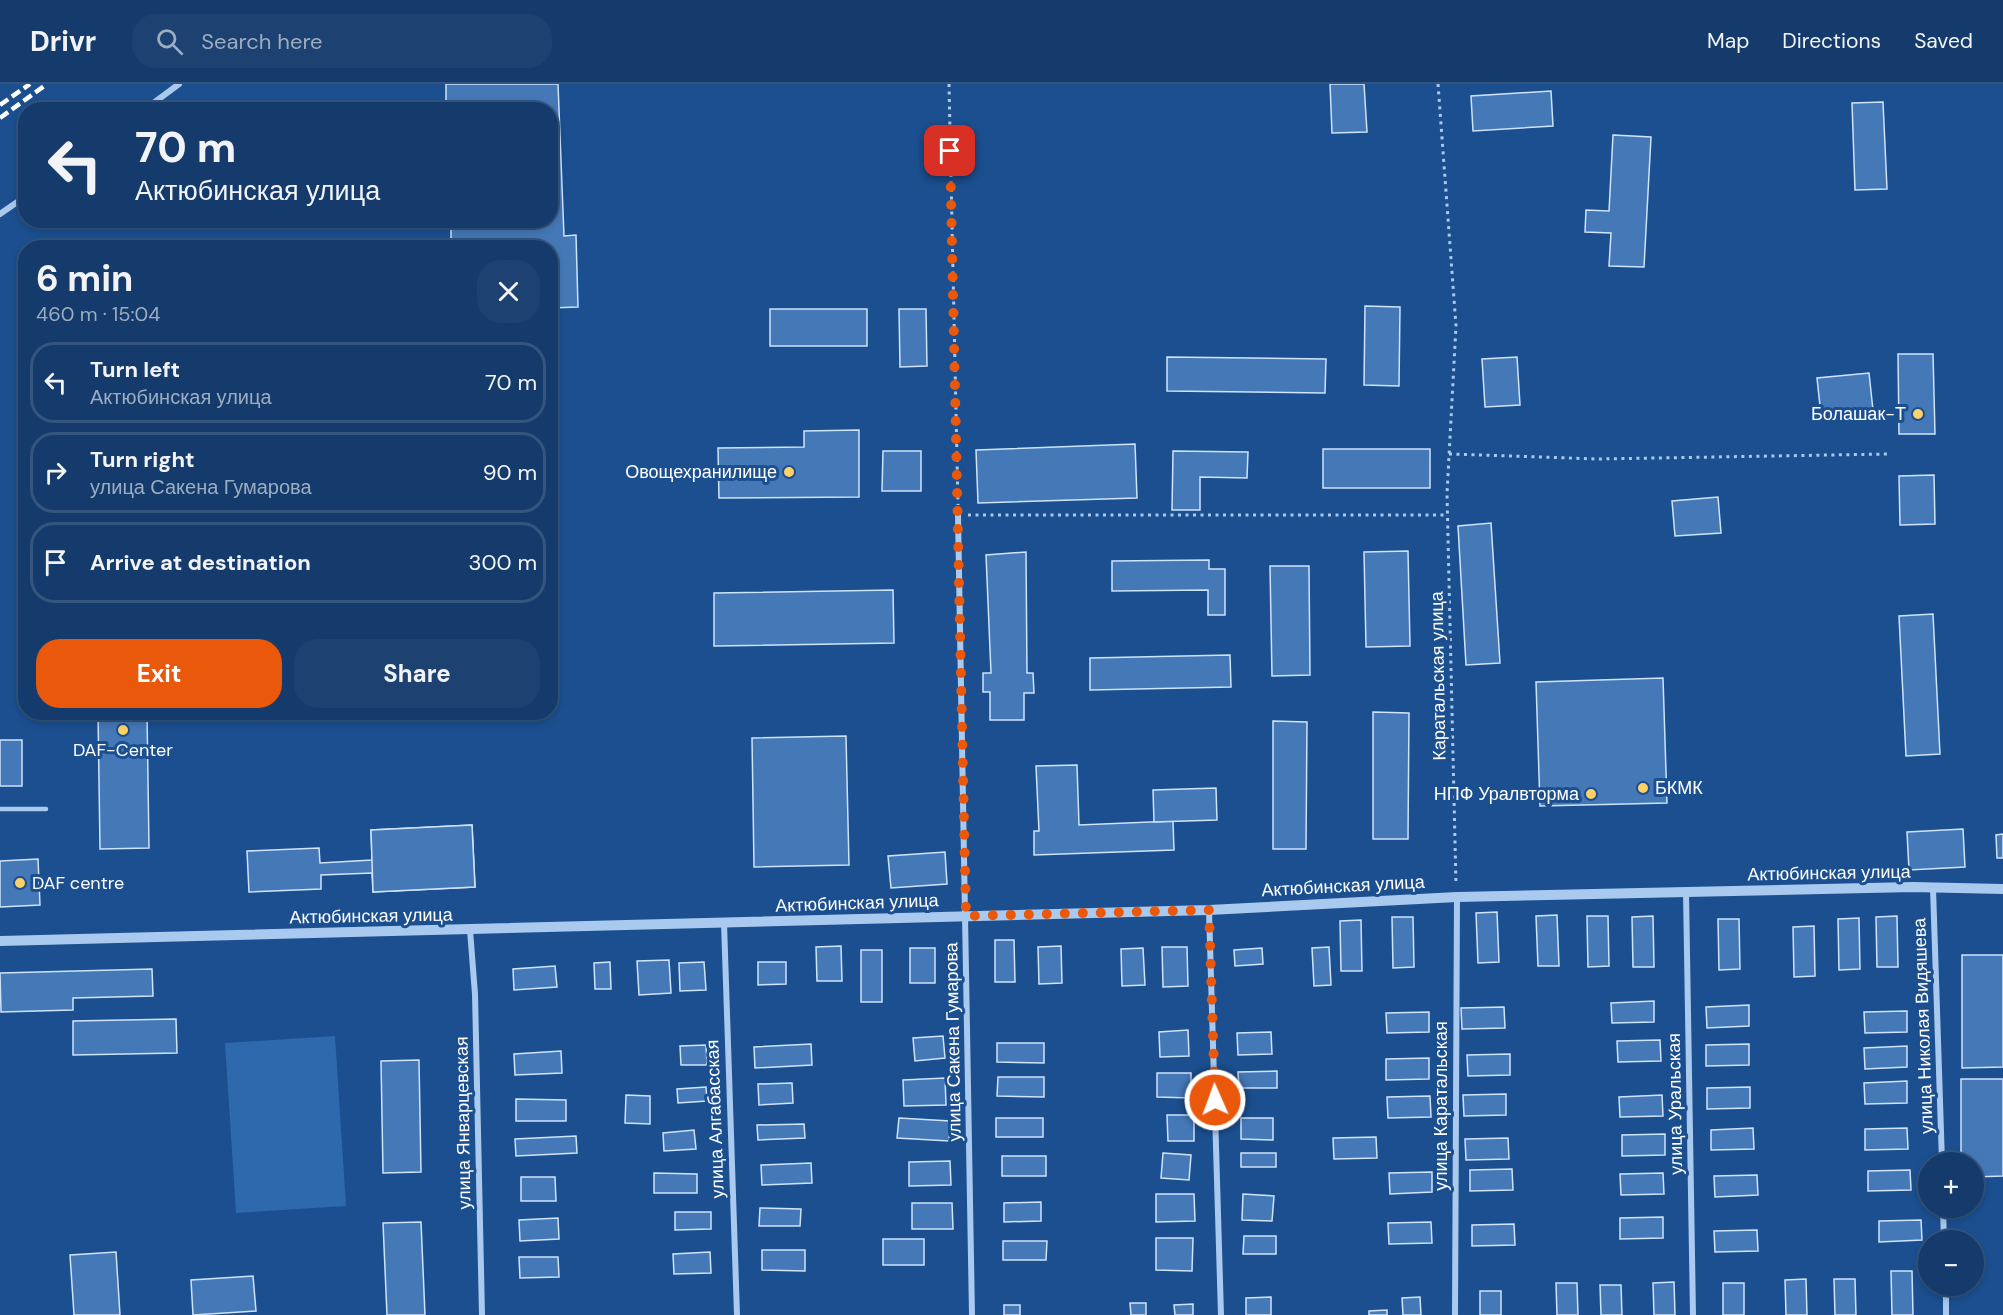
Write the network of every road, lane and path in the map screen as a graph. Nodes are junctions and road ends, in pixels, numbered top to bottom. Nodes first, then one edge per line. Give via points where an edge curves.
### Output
1 (179, 84) edge
2 (949, 84) edge
3 (1438, 84) edge
4 (155, 102) edge
5 (18, 202) edge
6 (0, 214) edge
7 (1449, 454) junction
8 (1889, 454) dead end
9 (958, 515) junction
10 (1448, 515) junction
11 (0, 809) edge
12 (46, 809) dead end
13 (1933, 888) junction
14 (2003, 889) edge
15 (1686, 892) junction
16 (1457, 897) junction
17 (1209, 910) junction
18 (966, 916) junction
19 (724, 923) junction
20 (470, 930) junction
21 (0, 941) edge
22 (1942, 1152) edge
23 (1946, 1296) edge
24 (482, 1315) edge
25 (736, 1315) edge
26 (972, 1315) edge
27 (1221, 1315) edge
28 (1455, 1315) edge
29 (1693, 1315) edge
30 (1946, 1315) edge

1 - 4 street
2 - 9 path
3 - 7 path, Каратальская улица via 1456,326
5 - 6 street
7 - 8 path via 1598,459
7 - 10 path, Каратальская улица
9 - 10 path
9 - 18 street, улица Сакена Гумарова
10 - 16 path, Каратальская улица
11 - 12 lane
13 - 14 street, Актюбинская улица
13 - 15 street, Актюбинская улица
13 - 22 street, улица Николая Видяшева
15 - 16 street, Актюбинская улица
15 - 29 street, улица Уральская
16 - 17 street, Актюбинская улица
16 - 28 street, улица Каратальская
17 - 18 street, Актюбинская улица
17 - 27 street
18 - 19 street, Актюбинская улица
18 - 26 street, улица Сакена Гумарова
19 - 20 street, Актюбинская улица
19 - 25 street, улица Алгабасская
20 - 21 street, Актюбинская улица
20 - 24 street, улица Январцевская via 475,994
23 - 30 street

